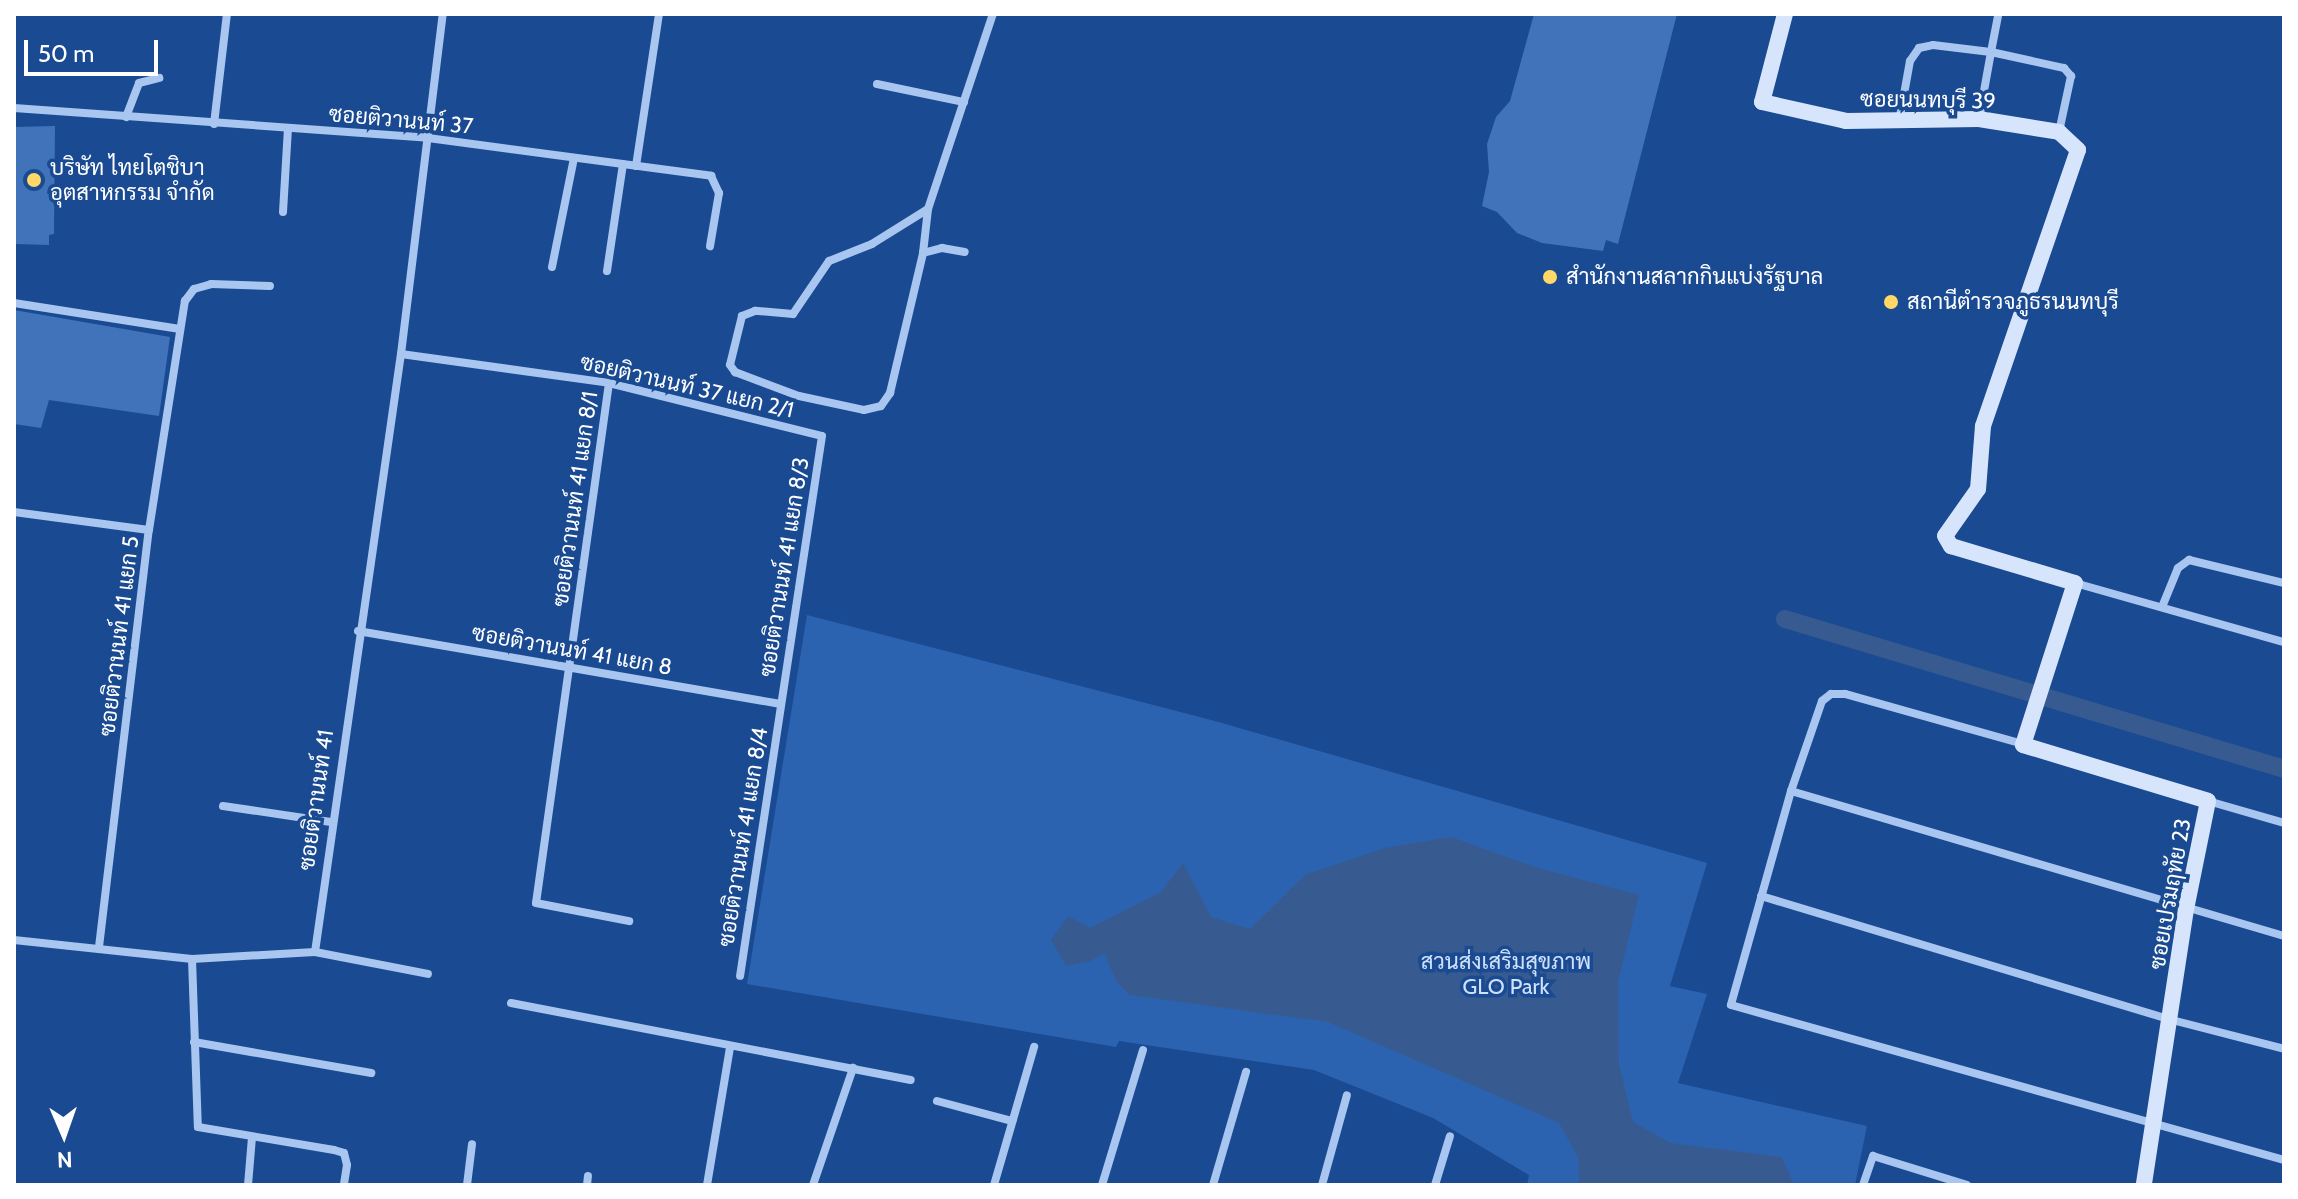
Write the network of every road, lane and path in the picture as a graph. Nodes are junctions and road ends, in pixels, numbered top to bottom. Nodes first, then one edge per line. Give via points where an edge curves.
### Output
1 (227, 14) edge
2 (443, 14) edge
3 (659, 14) edge
4 (993, 14) edge
5 (1785, 14) edge
6 (1998, 16) dead end
7 (1991, 52) junction
8 (159, 78) dead end
9 (877, 84) dead end
10 (964, 102) junction
11 (14, 108) edge
12 (126, 117) junction
13 (1979, 119) junction
14 (1898, 123) junction
15 (214, 124) junction
16 (288, 129) junction
17 (2059, 132) junction
18 (428, 138) junction
19 (574, 158) junction
20 (623, 164) junction
21 (636, 166) junction
22 (928, 209) junction
23 (283, 212) dead end
24 (710, 246) dead end
25 (965, 252) dead end
26 (923, 253) junction
27 (552, 267) dead end
28 (607, 271) dead end
29 (270, 286) dead end
30 (14, 303) edge
31 (180, 329) junction
32 (401, 354) junction
33 (609, 383) junction
34 (822, 436) joint
35 (14, 512) edge
36 (149, 530) junction
37 (2075, 583) junction
38 (2284, 583) edge
39 (2162, 607) junction
40 (358, 631) junction
41 (2284, 642) edge
42 (569, 668) junction
43 (781, 704) junction
44 (2023, 745) junction
45 (1791, 791) junction
46 (2208, 801) junction
47 (223, 806) dead end
48 (331, 822) junction
49 (2284, 823) edge
50 (1761, 896) junction
51 (2186, 909) junction
52 (629, 921) dead end
53 (2284, 936) edge
54 (14, 940) edge
55 (99, 947) junction
56 (315, 952) junction
57 (192, 959) junction
58 (428, 974) dead end
59 (740, 976) dead end
60 (511, 1003) dead end
61 (2172, 1020) junction
62 (194, 1042) junction
63 (730, 1047) junction
64 (1034, 1047) dead end
65 (2281, 1048) dead end
66 (1143, 1050) dead end
67 (853, 1068) junction
68 (1246, 1072) dead end
69 (371, 1073) dead end
70 (911, 1080) dead end
71 (1347, 1095) dead end
72 (937, 1101) dead end
73 (1012, 1121) junction
74 (2154, 1127) junction
75 (1450, 1136) dead end
76 (252, 1137) junction
77 (472, 1144) dead end
78 (2284, 1160) edge
79 (248, 1185) edge
80 (344, 1185) edge
81 (467, 1185) edge
82 (707, 1185) edge
83 (813, 1185) edge
84 (994, 1185) edge
85 (1102, 1185) edge
86 (1213, 1185) edge
87 (1322, 1185) edge
88 (1435, 1185) edge
89 (1863, 1185) edge
90 (1967, 1185) edge
91 (2144, 1185) edge

1 - 15 street
2 - 18 street, ซอยติวานนท์ 41
3 - 21 street
4 - 10 street
5 - 14 street, ซอยนนทบุรี 39 via 1762,102 1846,121
6 - 7 street
7 - 13 street
7 - 14 street via 1919,48 1910,61
7 - 17 street via 2064,68 2071,76
8 - 12 street via 139,83
9 - 10 street
10 - 22 street
11 - 12 street, ซอยติวานนท์ 37
12 - 15 street, ซอยติวานนท์ 37
13 - 14 street, ซอยนนทบุรี 39
13 - 17 street, ซอยนนทบุรี 39
15 - 16 street, ซอยติวานนท์ 37
16 - 18 street, ซอยติวานนท์ 37
16 - 23 street
17 - 37 street via 2078,150 1983,426 1978,489 1945,536 1951,546
18 - 19 street, ซอยติวานนท์ 37
18 - 32 street, ซอยติวานนท์ 41
19 - 20 street, ซอยติวานนท์ 37
19 - 27 street
20 - 21 street, ซอยติวานนท์ 37
20 - 28 street
21 - 24 street, ซอยติวานนท์ 37 via 711,176 719,193
22 - 26 street
22 - 26 street via 872,244 829,261 793,314 755,311 742,316 730,365 742,377 799,396 864,410 881,406 890,393
25 - 26 street via 942,248
29 - 31 street, ซอยติวานนท์ 41 แยก 5 via 211,284 194,289 185,301
30 - 31 street
31 - 36 street, ซอยติวานนท์ 41 แยก 5
32 - 33 street, ซอยติวานนท์ 37 แยก 2/1
32 - 40 street, ซอยติวานนท์ 41
33 - 34 street, ซอยติวานนท์ 37 แยก 2/1
33 - 42 street, ซอยติวานนท์ 41 แยก 8/1
34 - 43 street, ซอยติวานนท์ 41 แยก 8/3
35 - 36 street
36 - 55 street, ซอยติวานนท์ 41 แยก 5
37 - 39 street
37 - 44 street
38 - 39 street via 2189,560 2178,568
39 - 41 street
40 - 42 street, ซอยติวานนท์ 41 แยก 8
40 - 48 street, ซอยติวานนท์ 41
42 - 43 street, ซอยติวานนท์ 41 แยก 8
42 - 52 street, ซอยติวานนท์ 41 แยก 8/1 via 536,903
43 - 59 street, ซอยติวานนท์ 41 แยก 8/4
44 - 45 street via 1831,694 1822,701
44 - 46 street, ซอยเปรมฤทัย 23
45 - 50 street
45 - 51 street
46 - 49 street
46 - 51 street, ซอยเปรมฤทัย 23
47 - 48 street
48 - 56 street, ซอยติวานนท์ 41
50 - 61 street
50 - 74 street via 1731,995 1731,1005 1739,1011
51 - 53 street
51 - 61 street, ซอยเปรมฤทัย 23
54 - 55 street
55 - 57 street
56 - 57 street
56 - 58 street
57 - 62 street
60 - 63 street
61 - 65 street
61 - 74 street, ซอยเปรมฤทัย 23
62 - 69 street
62 - 76 street via 198,1127
63 - 67 street
63 - 82 street
64 - 73 street
66 - 85 street
67 - 70 street
67 - 83 street
68 - 86 street
71 - 87 street
72 - 73 street
73 - 84 street
74 - 78 street
74 - 91 street, ซอยเปรมฤทัย 23
75 - 88 street
76 - 79 street
76 - 80 street via 344,1153
77 - 81 street
89 - 90 street via 1873,1156

